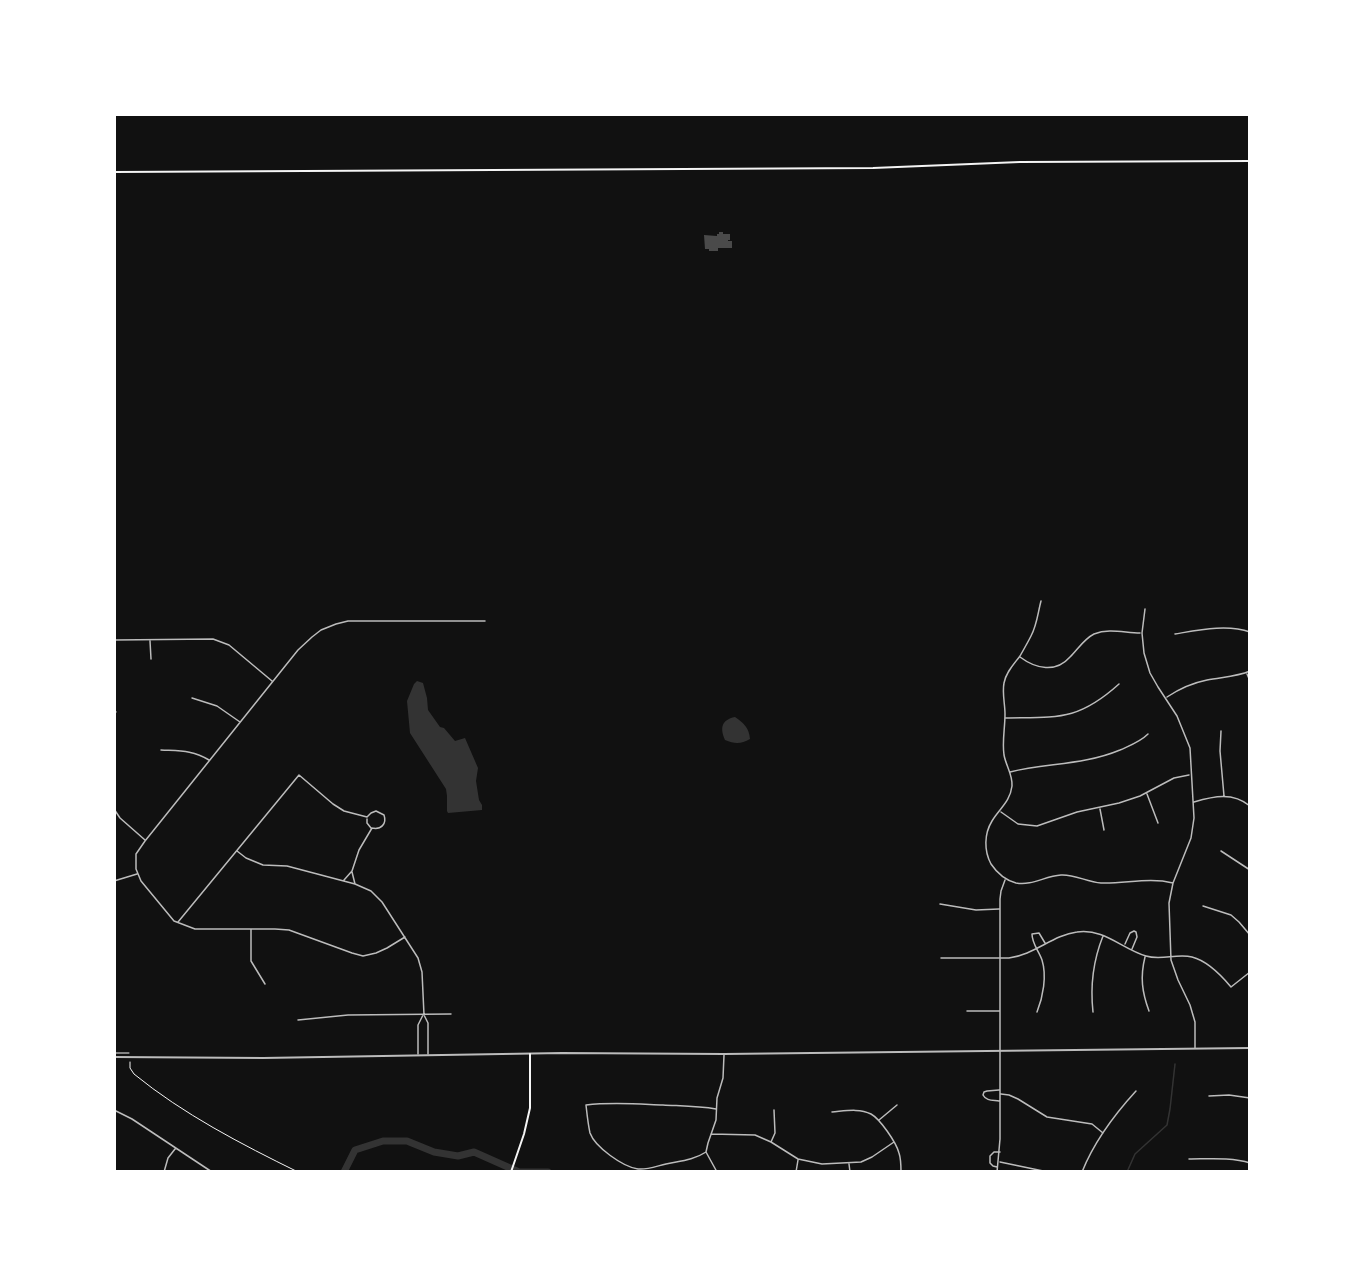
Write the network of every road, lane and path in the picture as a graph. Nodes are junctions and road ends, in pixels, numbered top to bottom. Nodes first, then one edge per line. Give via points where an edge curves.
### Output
1 (1250, 161) edge
2 (114, 172) edge
3 (1041, 601) dead end
4 (1145, 609) dead end
5 (485, 621) dead end
6 (1250, 632) edge
7 (1142, 633) junction
8 (1175, 634) dead end
9 (114, 640) edge
10 (150, 640) junction
11 (1019, 657) junction
12 (151, 659) dead end
13 (1250, 671) edge
14 (1246, 673) junction
15 (272, 681) junction
16 (1250, 681) edge
17 (1119, 684) dead end
18 (192, 698) dead end
19 (1166, 698) junction
20 (1005, 718) junction
21 (241, 723) junction
22 (1221, 730) dead end
23 (1148, 734) dead end
24 (161, 750) dead end
25 (210, 761) junction
26 (1009, 772) junction
27 (1191, 775) junction
28 (1147, 793) junction
29 (1224, 796) junction
30 (1194, 802) junction
31 (1250, 806) edge
32 (114, 808) edge
33 (1100, 808) junction
34 (1000, 811) junction
35 (367, 817) junction
36 (1158, 823) dead end
37 (372, 828) junction
38 (1104, 830) dead end
39 (145, 840) junction
40 (237, 851) junction
41 (1221, 851) dead end
42 (1250, 870) edge
43 (352, 871) junction
44 (138, 874) junction
45 (1005, 879) junction
46 (114, 880) edge
47 (343, 880) junction
48 (1173, 883) junction
49 (355, 884) junction
50 (940, 904) dead end
51 (1203, 906) dead end
52 (1000, 909) junction
53 (177, 923) junction
54 (251, 929) junction
55 (1250, 934) edge
56 (1103, 935) junction
57 (405, 937) junction
58 (1046, 945) junction
59 (1124, 946) junction
60 (1037, 949) junction
61 (1131, 949) junction
62 (1145, 956) junction
63 (1171, 957) junction
64 (941, 958) dead end
65 (1000, 958) junction
66 (1250, 972) edge
67 (265, 984) dead end
68 (966, 1011) dead end
69 (1000, 1011) junction
70 (1149, 1011) dead end
71 (1037, 1012) dead end
72 (1093, 1012) dead end
73 (451, 1014) dead end
74 (424, 1015) junction
75 (298, 1020) dead end
76 (1250, 1048) edge
77 (1195, 1049) junction
78 (1000, 1051) junction
79 (130, 1053) dead end
80 (530, 1054) junction
81 (724, 1054) junction
82 (114, 1055) edge
83 (418, 1055) junction
84 (428, 1055) junction
85 (130, 1061) dead end
86 (1000, 1090) junction
87 (1136, 1091) dead end
88 (1000, 1094) junction
89 (1209, 1096) dead end
90 (1250, 1098) edge
91 (1000, 1101) junction
92 (897, 1105) dead end
93 (716, 1109) junction
94 (114, 1110) edge
95 (774, 1110) dead end
96 (832, 1112) dead end
97 (878, 1120) junction
98 (1103, 1133) junction
99 (711, 1134) junction
100 (894, 1142) junction
101 (771, 1143) junction
102 (176, 1149) junction
103 (706, 1152) junction
104 (1000, 1152) junction
105 (798, 1159) junction
106 (1189, 1159) dead end
107 (999, 1162) junction
108 (849, 1163) junction
109 (1250, 1163) edge
110 (998, 1167) junction
111 (164, 1172) edge
112 (212, 1172) edge
113 (298, 1172) edge
114 (512, 1172) edge
115 (717, 1172) edge
116 (796, 1172) edge
117 (850, 1172) edge
118 (901, 1172) edge
119 (997, 1172) edge
120 (1048, 1172) edge
121 (1082, 1172) edge

1 - 2 main road via 1020,162 873,168
3 - 11 street via 1033,633
4 - 7 street
5 - 15 street via 336,624 312,637
6 - 8 street via 1210,629
7 - 11 street via 1095,633 1066,662 1048,668
7 - 19 street via 1150,673
9 - 10 street
10 - 12 street
10 - 15 street via 213,639 230,645
11 - 20 street via 1004,681
13 - 14 street
14 - 16 street
14 - 19 street via 1193,684
15 - 21 street
17 - 20 street via 1104,698 1072,714
18 - 21 street via 217,706
19 - 27 street via 1190,748
20 - 26 street via 1004,757
21 - 25 street
22 - 29 street
23 - 26 street via 1140,741 1083,762
24 - 25 street via 198,753
25 - 39 street
26 - 34 street via 1012,788
27 - 28 street via 1174,778
27 - 30 street
28 - 33 street
28 - 36 street
29 - 30 street
29 - 31 street
30 - 48 street via 1191,838
32 - 39 street
33 - 34 street via 1031,827 1018,824
33 - 38 street
34 - 45 street via 988,829 986,849 992,866
35 - 37 street
35 - 37 street via 373,811 385,818 382,826
35 - 40 street via 344,811 299,775
37 - 43 street
39 - 44 street via 136,854
40 - 47 street via 263,865 287,866
40 - 53 street
41 - 42 street
43 - 47 street
43 - 49 street
44 - 46 street
44 - 53 street
45 - 48 street via 1027,883 1068,875 1099,883
45 - 52 street
47 - 49 street
48 - 63 street via 1169,903
49 - 57 street via 371,891 382,902
50 - 52 street
51 - 55 street via 1231,915
52 - 65 street
53 - 54 street via 195,929
54 - 57 street via 289,930 363,956
54 - 67 street via 251,961
56 - 58 street via 1077,932
56 - 59 street
56 - 72 street via 1093,970
57 - 74 street via 422,972
58 - 60 street
58 - 60 street via 1038,933 1032,934
59 - 61 street
59 - 61 street via 1134,931 1137,937
60 - 65 street via 1019,957
60 - 71 street via 1043,967
61 - 62 street
62 - 63 street
62 - 70 street via 1141,982
63 - 66 street via 1192,957 1203,962 1231,987
63 - 77 street via 1195,1022
64 - 65 street
65 - 69 street
68 - 69 street
69 - 78 street
73 - 74 street
74 - 75 street via 348,1015
74 - 83 street via 418,1025
74 - 84 street via 428,1023
76 - 77 street
77 - 78 street
78 - 81 street
78 - 86 street
79 - 82 path
80 - 81 street
80 - 84 street
80 - 114 main road via 530,1108
81 - 93 street
82 - 83 street
83 - 84 street
85 - 113 path via 134,1074 170,1101
86 - 88 street
86 - 91 street via 987,1090 983,1095
87 - 98 street
88 - 91 street
88 - 98 street via 1018,1099 1047,1117 1092,1124
89 - 90 street
91 - 104 street
92 - 97 street
93 - 99 street
93 - 103 street via 634,1103 586,1105 596,1143 628,1166 651,1168 697,1158
94 - 102 street
95 - 101 street via 775,1133
96 - 97 street via 859,1111
97 - 100 street
98 - 121 street
99 - 101 street via 755,1136
99 - 103 street
100 - 108 street via 872,1157
100 - 118 street
101 - 105 street
102 - 111 street
102 - 112 street
103 - 115 street
104 - 107 street
104 - 110 street via 990,1156 990,1163
105 - 108 street via 814,1164
105 - 116 street
106 - 109 street
107 - 110 street
107 - 120 street
108 - 117 street
110 - 119 street

